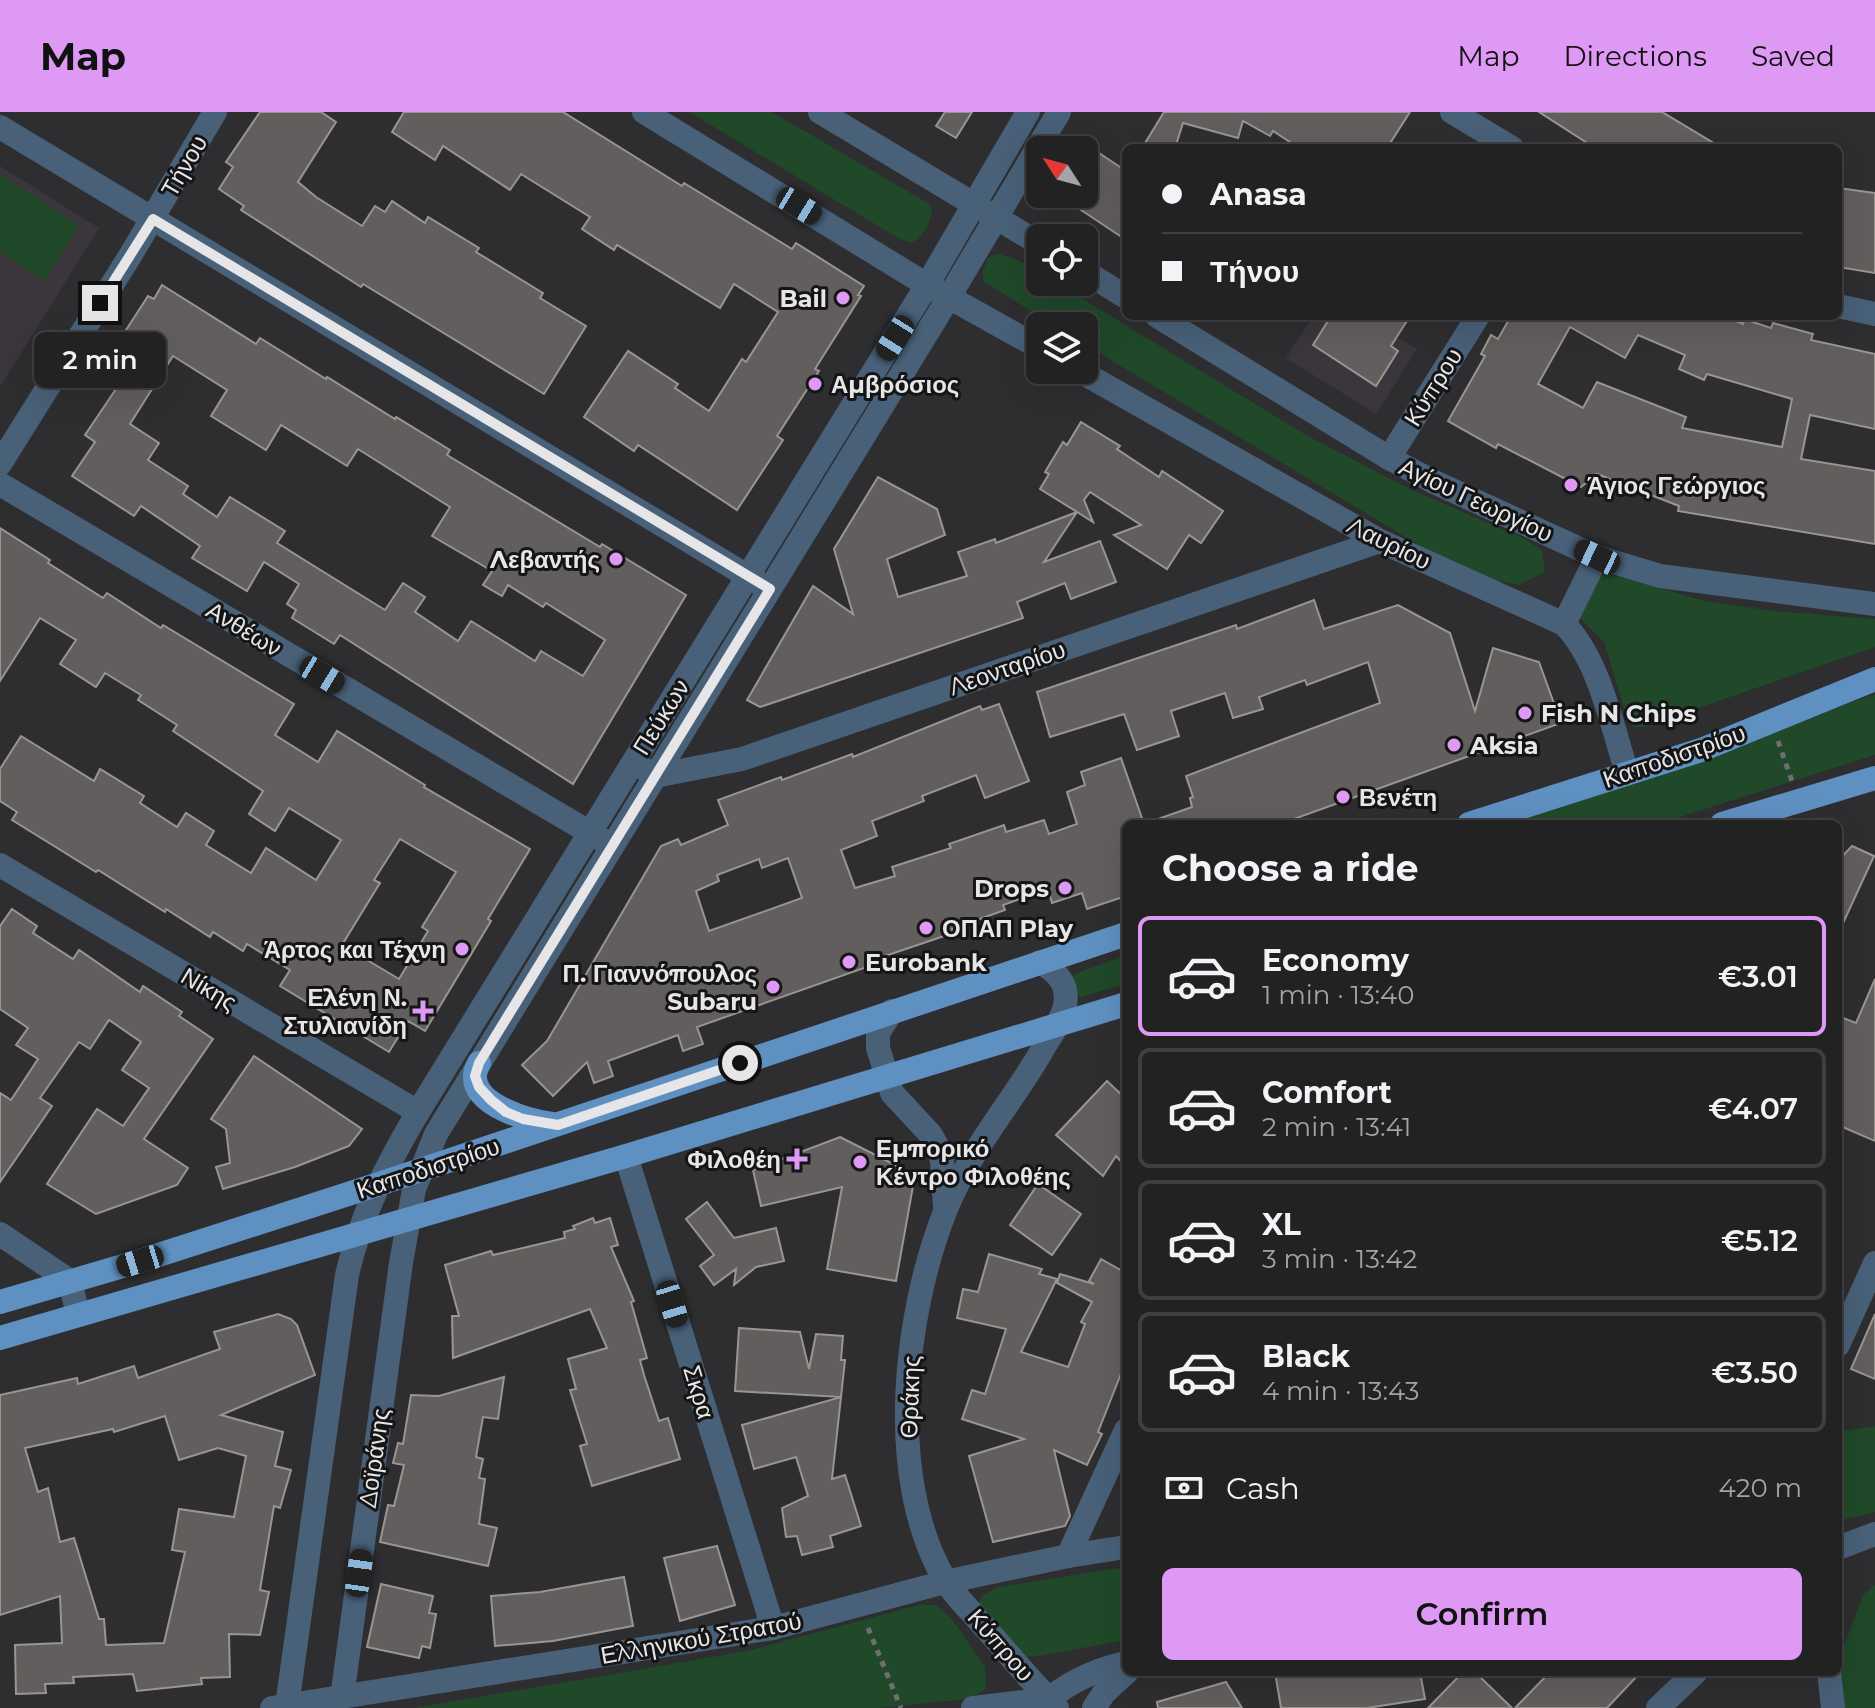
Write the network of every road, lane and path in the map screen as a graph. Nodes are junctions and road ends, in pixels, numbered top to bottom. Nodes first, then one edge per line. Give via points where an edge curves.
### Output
1 (215, 112) edge
2 (644, 112) edge
3 (820, 112) edge
4 (1028, 112) edge
5 (1059, 112) edge
6 (1452, 112) edge
7 (0, 127) edge
8 (1505, 144) edge
9 (974, 204) junction
10 (996, 218) junction
11 (153, 219) junction
12 (1026, 236) edge
13 (1098, 280) edge
14 (927, 285) junction
15 (1122, 295) edge
16 (949, 297) junction
17 (1842, 307) edge
18 (1875, 314) edge
19 (1164, 320) edge
20 (1475, 320) edge
21 (1026, 340) edge
22 (1098, 381) edge
23 (1389, 458) junction
24 (0, 464) edge
25 (0, 484) edge
26 (1380, 541) junction
27 (1597, 557) junction
28 (748, 576) junction
29 (770, 589) junction
30 (1875, 604) edge
31 (1564, 624) junction
32 (1875, 679) edge
33 (1771, 721) junction
34 (633, 762) junction
35 (1627, 773) junction
36 (655, 776) junction
37 (1875, 778) edge
38 (1799, 801) junction
39 (1481, 820) edge
40 (1735, 820) edge
41 (589, 833) junction
42 (612, 846) junction
43 (0, 865) edge
44 (1122, 935) edge
45 (1040, 962) junction
46 (1122, 1005) edge
47 (892, 1011) junction
48 (1057, 1025) junction
49 (479, 1063) junction
50 (886, 1077) junction
51 (418, 1112) junction
52 (558, 1125) junction
53 (626, 1156) junction
54 (423, 1169) junction
55 (379, 1184) junction
56 (946, 1210) junction
57 (408, 1219) junction
58 (0, 1234) edge
59 (356, 1234) junction
60 (1875, 1263) edge
61 (70, 1281) junction
62 (0, 1302) edge
63 (78, 1315) junction
64 (1842, 1336) edge
65 (0, 1338) edge
66 (1122, 1439) edge
67 (1875, 1534) edge
68 (1842, 1546) edge
69 (1122, 1548) edge
70 (1068, 1556) junction
71 (945, 1582) junction
72 (858, 1605) junction
73 (773, 1628) junction
74 (1122, 1664) edge
75 (1123, 1676) edge
76 (1692, 1676) edge
77 (1829, 1676) edge
78 (342, 1698) junction
79 (1048, 1705) edge
80 (280, 1707) edge
81 (901, 1708) edge
82 (973, 1708) edge
83 (1094, 1708) edge
84 (1658, 1708) edge
85 (1833, 1708) edge

1 - 11 street, Τήνου
2 - 14 street
3 - 9 street
4 - 9 street, Πεύκων
5 - 10 street, Πεύκων
6 - 8 street
7 - 11 street
9 - 10 street
9 - 14 street, Πεύκων
10 - 12 street
10 - 16 street, Πεύκων
11 - 24 street, Τήνου
11 - 28 street
13 - 15 street
14 - 16 street
14 - 28 street, Πεύκων
16 - 21 street
16 - 29 street, Πεύκων
17 - 18 street
19 - 23 street, Αγίου Γεωργίου
20 - 23 street, Κύπρου
22 - 26 street, Λαυρίου
23 - 27 street, Αγίου Γεωργίου
25 - 41 street, Ανθέων
26 - 31 street, Λαυρίου
26 - 36 street, Λεονταρίου via 742,759
27 - 30 street, Αγίου Γεωργίου via 1660,576
27 - 31 street
28 - 29 street
28 - 34 street, Πεύκων
29 - 36 street, Πεύκων
31 - 35 street via 1591,665
32 - 33 main road, Καποδιστρίου
33 - 35 main road, Καποδιστρίου
33 - 38 path
34 - 36 street
34 - 41 street, Πεύκων
35 - 39 main road, Καποδιστρίου
36 - 42 street, Πεύκων
37 - 38 main road
38 - 40 main road
41 - 42 street, Ανθέων
41 - 51 street, Πεύκων
42 - 49 street, Πεύκων
43 - 51 street, Νίκης
44 - 45 main road, Καποδιστρίου
45 - 47 main road, Καποδιστρίου
45 - 48 street, Θράκης via 1056,972 1065,988
46 - 48 main road, Καποδιστρίου
47 - 50 street, Θράκης via 877,1042
47 - 52 main road, Καποδιστρίου
48 - 50 main road, Καποδιστρίου
48 - 56 street, Θράκης via 971,1158
49 - 52 main road via 479,1087 506,1112
49 - 54 street, Πεύκων via 436,1134
50 - 53 main road, Καποδιστρίου
50 - 56 street, Θράκης via 892,1093 938,1148
51 - 55 street, Πεύκων
52 - 54 main road, Καποδιστρίου
53 - 57 main road, Καποδιστρίου
53 - 73 street, Σκρα
54 - 55 main road, Καποδιστρίου
54 - 57 street, Πεύκων
55 - 59 street, Πεύκων
55 - 61 main road, Καποδιστρίου
56 - 71 street, Θράκης via 917,1307 908,1368 907,1436 912,1494
57 - 59 main road, Καποδιστρίου
57 - 78 street, Δοϊράνης
58 - 61 street
59 - 63 main road, Καποδιστρίου
59 - 80 street
60 - 64 street
61 - 62 main road, Καποδιστρίου
61 - 63 street
63 - 65 main road, Καποδιστρίου
66 - 70 street
67 - 68 street
69 - 70 street, Ελληνικού Στρατού
70 - 71 street, Ελληνικού Στρατού
71 - 72 street, Ελληνικού Στρατού
71 - 79 street, Κύπρου
72 - 73 street, Ελληνικού Στρατού
72 - 81 path
73 - 78 street, Ελληνικού Στρατού
74 - 79 street via 1093,1673
75 - 83 street
76 - 84 street
77 - 85 street
78 - 80 street, Ελληνικού Στρατού
79 - 82 street

